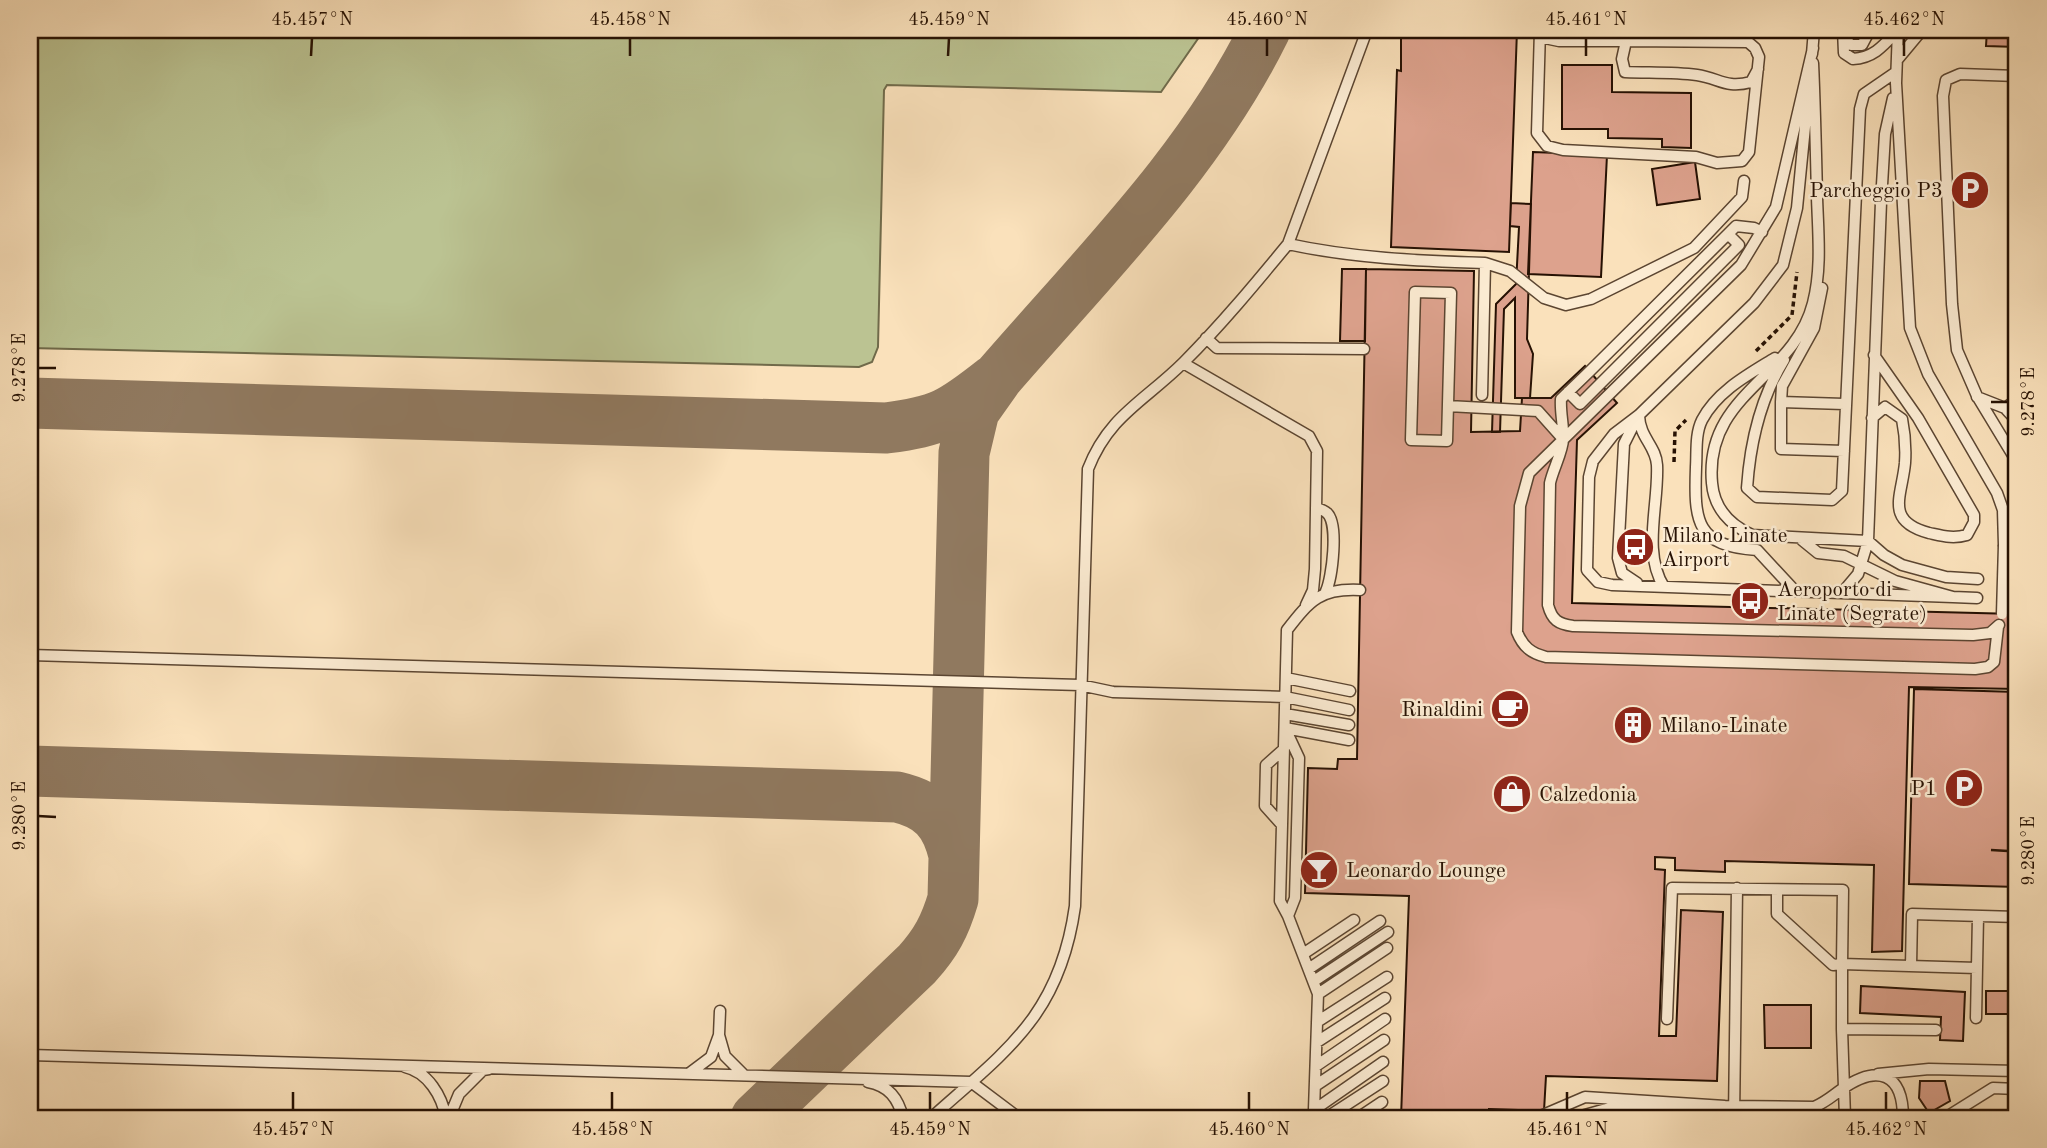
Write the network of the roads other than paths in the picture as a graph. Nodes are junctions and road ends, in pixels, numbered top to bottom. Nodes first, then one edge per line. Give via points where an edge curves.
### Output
1 (1367, 30) edge
2 (1870, 30) edge
3 (1898, 30) edge
4 (1922, 30) edge
5 (1540, 33) edge
6 (1843, 33) edge
7 (1812, 36) edge
8 (1626, 41) junction
9 (1897, 61) junction
10 (1758, 69) junction
11 (2017, 76) edge
12 (1896, 77) junction
13 (1745, 181) dead end
14 (1762, 232) junction
15 (1728, 234) junction
16 (1288, 244) junction
17 (1485, 263) junction
18 (1819, 267) junction
19 (1206, 338) junction
20 (1797, 339) junction
21 (1364, 349) dead end
22 (1784, 353) junction
23 (1874, 355) junction
24 (1183, 363) junction
25 (1569, 392) junction
26 (1482, 395) dead end
27 (1977, 396) junction
28 (2017, 400) edge
29 (1781, 402) junction
30 (1844, 404) junction
31 (1448, 406) junction
32 (2005, 408) junction
33 (1639, 415) junction
34 (1872, 419) junction
35 (2017, 421) edge
36 (1928, 434) junction
37 (1906, 438) junction
38 (1563, 440) junction
39 (1844, 451) junction
40 (2017, 462) edge
41 (1317, 508) junction
42 (1802, 540) junction
43 (1868, 541) junction
44 (1863, 564) junction
45 (1978, 579) dead end
46 (1643, 586) junction
47 (1664, 587) junction
48 (1360, 590) dead end
49 (1795, 591) junction
50 (1326, 592) junction
51 (1842, 593) junction
52 (1953, 597) junction
53 (1977, 598) dead end
54 (1306, 606) junction
55 (1998, 627) junction
56 (30, 655) edge
57 (1286, 678) junction
58 (1080, 685) junction
59 (1350, 691) dead end
60 (1285, 697) junction
61 (1349, 710) dead end
62 (1285, 714) junction
63 (1349, 725) dead end
64 (1284, 728) junction
65 (1349, 740) dead end
66 (1284, 749) junction
67 (1282, 825) junction
68 (1737, 888) junction
69 (1777, 890) junction
70 (1288, 916) junction
71 (1978, 916) junction
72 (2017, 917) edge
73 (1354, 920) dead end
74 (1380, 921) dead end
75 (1388, 932) dead end
76 (1387, 948) dead end
77 (1303, 954) junction
78 (1842, 964) junction
79 (1911, 966) junction
80 (1310, 968) junction
81 (1977, 968) junction
82 (1387, 977) dead end
83 (1314, 981) junction
84 (1318, 994) junction
85 (1385, 998) dead end
86 (720, 1011) dead end
87 (1976, 1018) dead end
88 (1385, 1019) dead end
89 (1667, 1019) dead end
90 (1317, 1022) junction
91 (1842, 1029) junction
92 (1936, 1030) dead end
93 (719, 1035) junction
94 (1384, 1040) dead end
95 (1317, 1042) junction
96 (30, 1055) edge
97 (1383, 1062) dead end
98 (394, 1064) junction
99 (1316, 1066) junction
100 (502, 1067) junction
101 (2017, 1071) edge
102 (689, 1073) junction
103 (744, 1074) junction
104 (1871, 1076) junction
105 (847, 1077) junction
106 (1383, 1081) dead end
107 (971, 1082) junction
108 (1315, 1086) junction
109 (1843, 1088) junction
110 (2017, 1089) edge
111 (1382, 1102) dead end
112 (1730, 1106) junction
113 (1313, 1116) edge
114 (448, 1118) edge
115 (903, 1118) edge
116 (931, 1118) edge
117 (1019, 1118) edge
118 (1326, 1118) edge
119 (1358, 1118) edge
120 (1536, 1118) edge
121 (1574, 1118) edge
122 (1734, 1118) edge
123 (1845, 1118) edge
124 (1903, 1118) edge
125 (1945, 1118) edge

1 - 16 lane
2 - 6 lane via 1861,45 1851,45
3 - 6 lane via 1877,52 1853,59 1844,53
3 - 9 lane
4 - 9 lane
5 - 8 lane via 1559,41
5 - 10 lane via 1537,133 1547,146 1563,150 1696,157 1717,163 1742,161 1749,152
7 - 14 lane via 1776,207
7 - 18 lane
7 - 33 lane via 1797,208 1783,265 1754,303
8 - 10 lane via 1748,43 1759,57
8 - 10 lane via 1625,72 1700,75 1738,86 1751,82
9 - 12 lane
11 - 27 lane via 1960,74 1946,80 1943,96 1952,304 1958,350
12 - 23 lane via 1885,134
12 - 30 lane via 1864,94 1860,109
12 - 55 lane, bridge via 1910,328 1928,374 2003,510
13 - 17 lane via 1742,197 1694,248 1591,299 1566,305 1544,298 1510,271
14 - 15 lane via 1736,226
14 - 38 lane via 1741,265
15 - 25 lane
15 - 25 lane via 1739,245 1580,404
16 - 17 lane via 1420,261
16 - 19 lane
17 - 26 lane
18 - 20 lane via 1813,303
18 - 29 lane via 1822,288 1817,318 1782,386
19 - 21 lane via 1217,348
19 - 24 lane
20 - 22 lane
20 - 39 lane via 1777,372 1755,429 1747,488 1757,497 1832,500 1842,491
22 - 42 lane via 1718,430 1712,481 1717,505 1737,528 1761,537
22 - 49 lane via 1725,391 1702,419 1697,434 1695,493 1699,520 1713,540 1758,550
23 - 34 lane
23 - 36 lane
24 - 41 lane via 1309,436 1317,451
24 - 58 lane via 1114,422 1088,469
25 - 38 lane via 1561,399
27 - 32 lane
27 - 40 lane
28 - 32 lane
29 - 30 lane
29 - 39 lane via 1781,449
30 - 39 lane
31 - 31 lane via 1451,293 1415,292 1411,440 1447,441
31 - 38 lane via 1538,411
32 - 35 lane
33 - 46 lane via 1624,444 1618,558 1622,573
33 - 46 lane via 1614,434 1593,460 1586,563 1589,575 1598,582
33 - 47 lane via 1639,430 1657,462 1653,566
34 - 37 lane via 1879,409 1890,408 1902,419
34 - 43 lane
36 - 37 lane
36 - 37 lane via 1974,515 1967,535 1951,538 1917,530 1901,515 1898,497
38 - 55 lane via 1553,463 1548,605 1560,624 1973,635
38 - 55 lane via 1530,473 1520,506 1517,632 1533,654 1975,669 1994,662
41 - 50 lane via 1327,513 1332,523 1331,578
41 - 54 lane via 1314,580
42 - 43 lane
42 - 44 lane via 1818,553
43 - 44 lane
43 - 45 lane via 1902,565 1946,577
44 - 51 lane
44 - 52 lane via 1895,581
46 - 47 lane
47 - 49 lane
48 - 50 lane
49 - 51 lane
50 - 54 lane
51 - 52 lane
52 - 53 lane
54 - 57 lane via 1287,630
56 - 58 lane
57 - 59 lane
57 - 60 lane
58 - 60 lane via 1113,692
58 - 107 lane via 1071,934 1041,1009 1012,1047
60 - 61 lane
60 - 62 lane
62 - 63 lane
62 - 64 lane
64 - 65 lane
64 - 66 lane
64 - 70 lane via 1299,758 1295,898
66 - 67 lane
66 - 67 lane via 1266,765 1265,806
67 - 70 lane via 1280,901
68 - 69 lane
68 - 89 lane via 1672,888
68 - 112 lane
69 - 78 lane via 1777,914 1833,965
69 - 78 lane via 1843,890
70 - 77 lane
71 - 72 lane
71 - 79 lane via 1912,914
71 - 81 lane
73 - 77 lane
74 - 80 lane
75 - 83 lane
76 - 84 lane
77 - 80 lane
78 - 79 lane
78 - 91 lane
79 - 81 lane
80 - 83 lane
81 - 87 lane
82 - 90 lane
83 - 84 lane
84 - 90 lane
85 - 95 lane
86 - 93 lane
88 - 99 lane
90 - 95 lane
91 - 92 lane
91 - 109 lane
93 - 102 lane via 711,1057
93 - 103 lane via 725,1056
94 - 108 lane
95 - 99 lane
96 - 98 lane
97 - 113 lane
98 - 100 lane
98 - 114 lane via 424,1077 436,1090
99 - 108 lane
100 - 102 lane
100 - 114 lane via 483,1070 468,1083
101 - 104 lane via 1898,1070
102 - 103 lane
103 - 105 lane
104 - 109 lane
104 - 124 lane via 1895,1082 1902,1093
105 - 107 lane
105 - 115 lane via 889,1091 899,1102
106 - 118 lane
107 - 116 lane
107 - 117 lane
108 - 113 lane
109 - 112 lane via 1814,1107
109 - 123 lane
110 - 125 lane via 1993,1088
111 - 119 lane
112 - 120 lane via 1584,1097
112 - 121 lane via 1710,1110 1617,1106
112 - 122 lane

